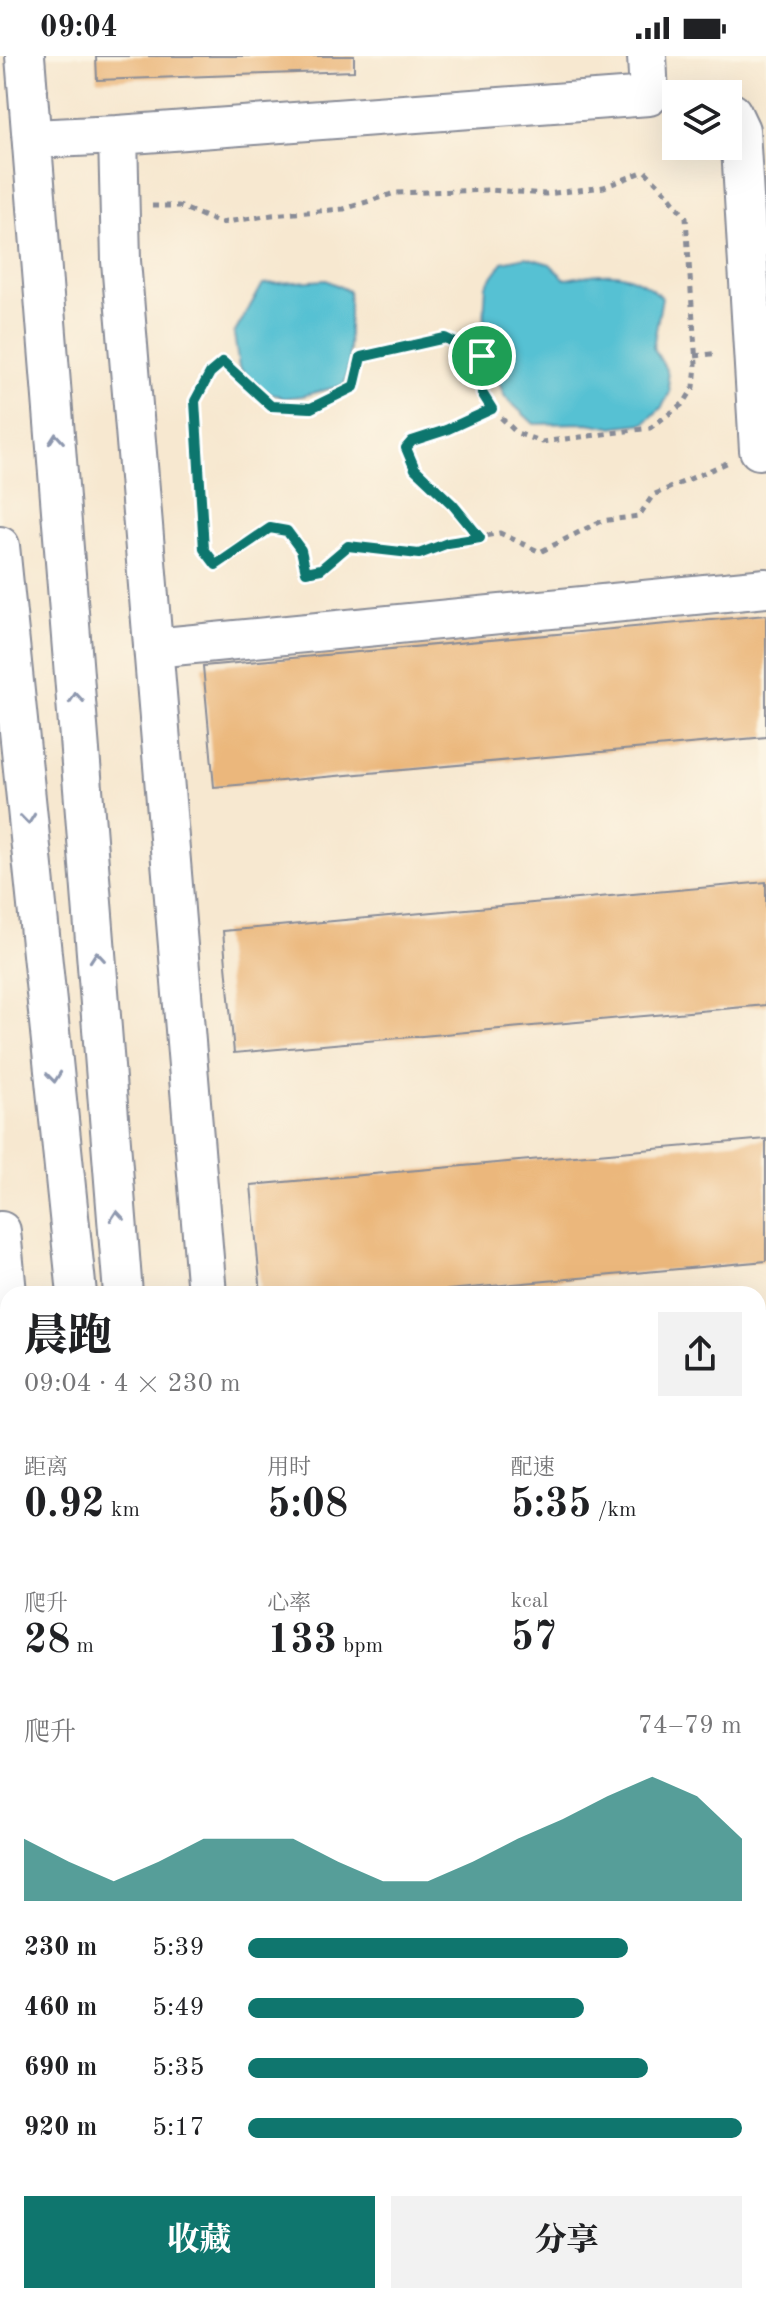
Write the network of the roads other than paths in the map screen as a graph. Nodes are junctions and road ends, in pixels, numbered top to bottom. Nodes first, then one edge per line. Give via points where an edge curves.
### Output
1 (25, 56) edge
2 (647, 56) edge
3 (662, 99) edge
4 (118, 135) junction
5 (32, 139) junction
6 (742, 160) edge
7 (759, 450) road end
8 (0, 546) edge
9 (766, 588) edge
10 (153, 648) junction
11 (0, 1224) edge
12 (0, 1232) edge
13 (6, 1286) edge
14 (76, 1286) edge
15 (122, 1286) edge
16 (206, 1286) edge

1 - 5 street
2 - 3 street
3 - 4 street
4 - 5 street
4 - 10 street via 121,261
15 -> 5 street
6 - 7 street
8 -> 14 street
9 - 10 street
10 - 16 street
11 - 12 street
12 - 13 street

